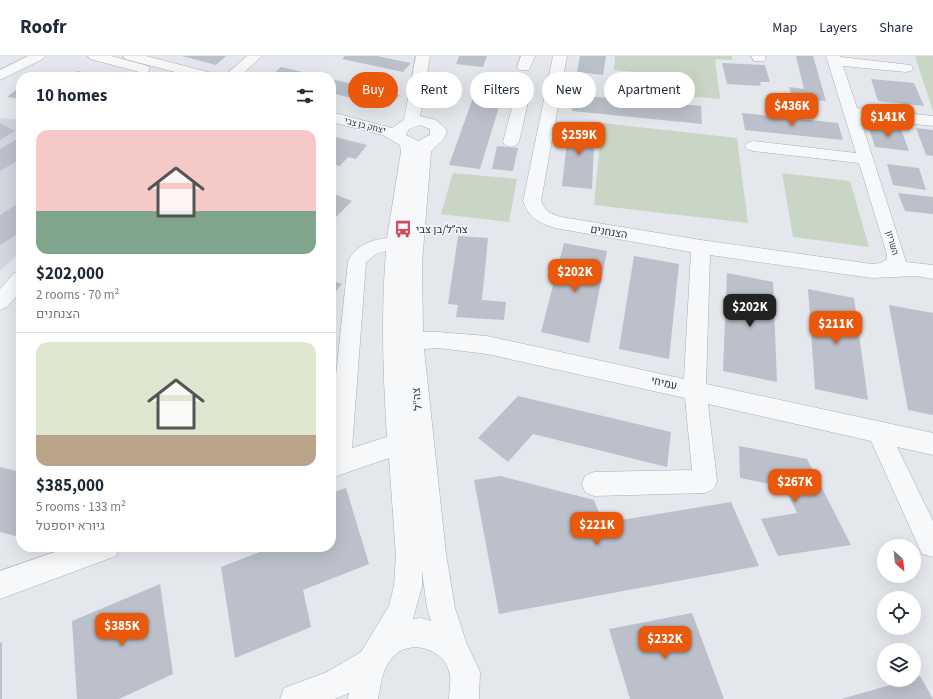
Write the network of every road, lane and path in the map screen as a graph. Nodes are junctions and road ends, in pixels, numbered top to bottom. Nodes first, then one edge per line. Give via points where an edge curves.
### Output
1 (38, 56) edge
2 (95, 56) edge
3 (130, 56) edge
4 (255, 56) edge
5 (422, 56) edge
6 (435, 56) edge
7 (560, 56) edge
8 (833, 58) edge
9 (906, 68) dead end
10 (156, 72) edge
11 (192, 72) edge
12 (236, 72) edge
13 (0, 76) edge
14 (336, 108) edge
15 (519, 108) edge
16 (851, 112) junction
17 (336, 118) edge
18 (517, 118) junction
19 (548, 121) junction
20 (933, 121) edge
21 (414, 132) junction
22 (511, 142) dead end
23 (753, 146) dead end
24 (866, 159) junction
25 (396, 244) junction
26 (701, 247) junction
27 (886, 269) junction
28 (933, 272) edge
29 (16, 284) edge
30 (0, 302) edge
31 (403, 341) junction
32 (695, 390) junction
33 (878, 431) junction
34 (400, 443) junction
35 (933, 444) edge
36 (336, 457) edge
37 (336, 466) edge
38 (594, 484) dead end
39 (931, 545) dead end
40 (93, 552) edge
41 (0, 585) edge
42 (374, 656) junction
43 (462, 675) edge
44 (295, 699) edge
45 (363, 699) edge
46 (478, 699) edge

1 - 13 street
2 - 10 street
3 - 11 street
4 - 12 street
5 - 21 street, צה"ל via 414,112
6 - 21 street, צה"ל
7 - 19 street, הצנחנים
8 - 9 street
8 - 16 street, השריון
14 - 21 street, יצחק בן צבי via 395,122
15 - 18 street
16 - 20 street
16 - 24 street, השריון
17 - 21 street, יצחק בן צבי via 388,132
18 - 19 street
18 - 22 street
19 - 26 street, הצנחנים via 532,201 535,211 545,219 561,223
21 - 25 street, צה"ל via 408,152
21 - 31 street, צה"ל via 423,152 413,235 410,300
23 - 24 street
24 - 27 street, השריון via 896,254 897,262
25 - 31 street, צה"ל via 392,300
25 - 36 street via 377,246 364,251 357,261
26 - 27 street, השריון via 872,271
26 - 32 street
27 - 28 street
29 - 30 street
31 - 32 street, עמיחי via 438,340 487,345
31 - 34 street, צה"ל
31 - 43 street, צה"ל via 441,608
32 - 33 street, עמיחי
32 - 38 street via 706,481
33 - 35 street, עמיחי
33 - 39 street
34 - 37 street
34 - 42 street, צה"ל via 409,556 408,586 402,612
40 - 41 street
42 - 43 street via 395,636 411,631 429,633 444,640
42 - 44 street via 335,684
42 - 45 street via 364,678
43 - 46 street

